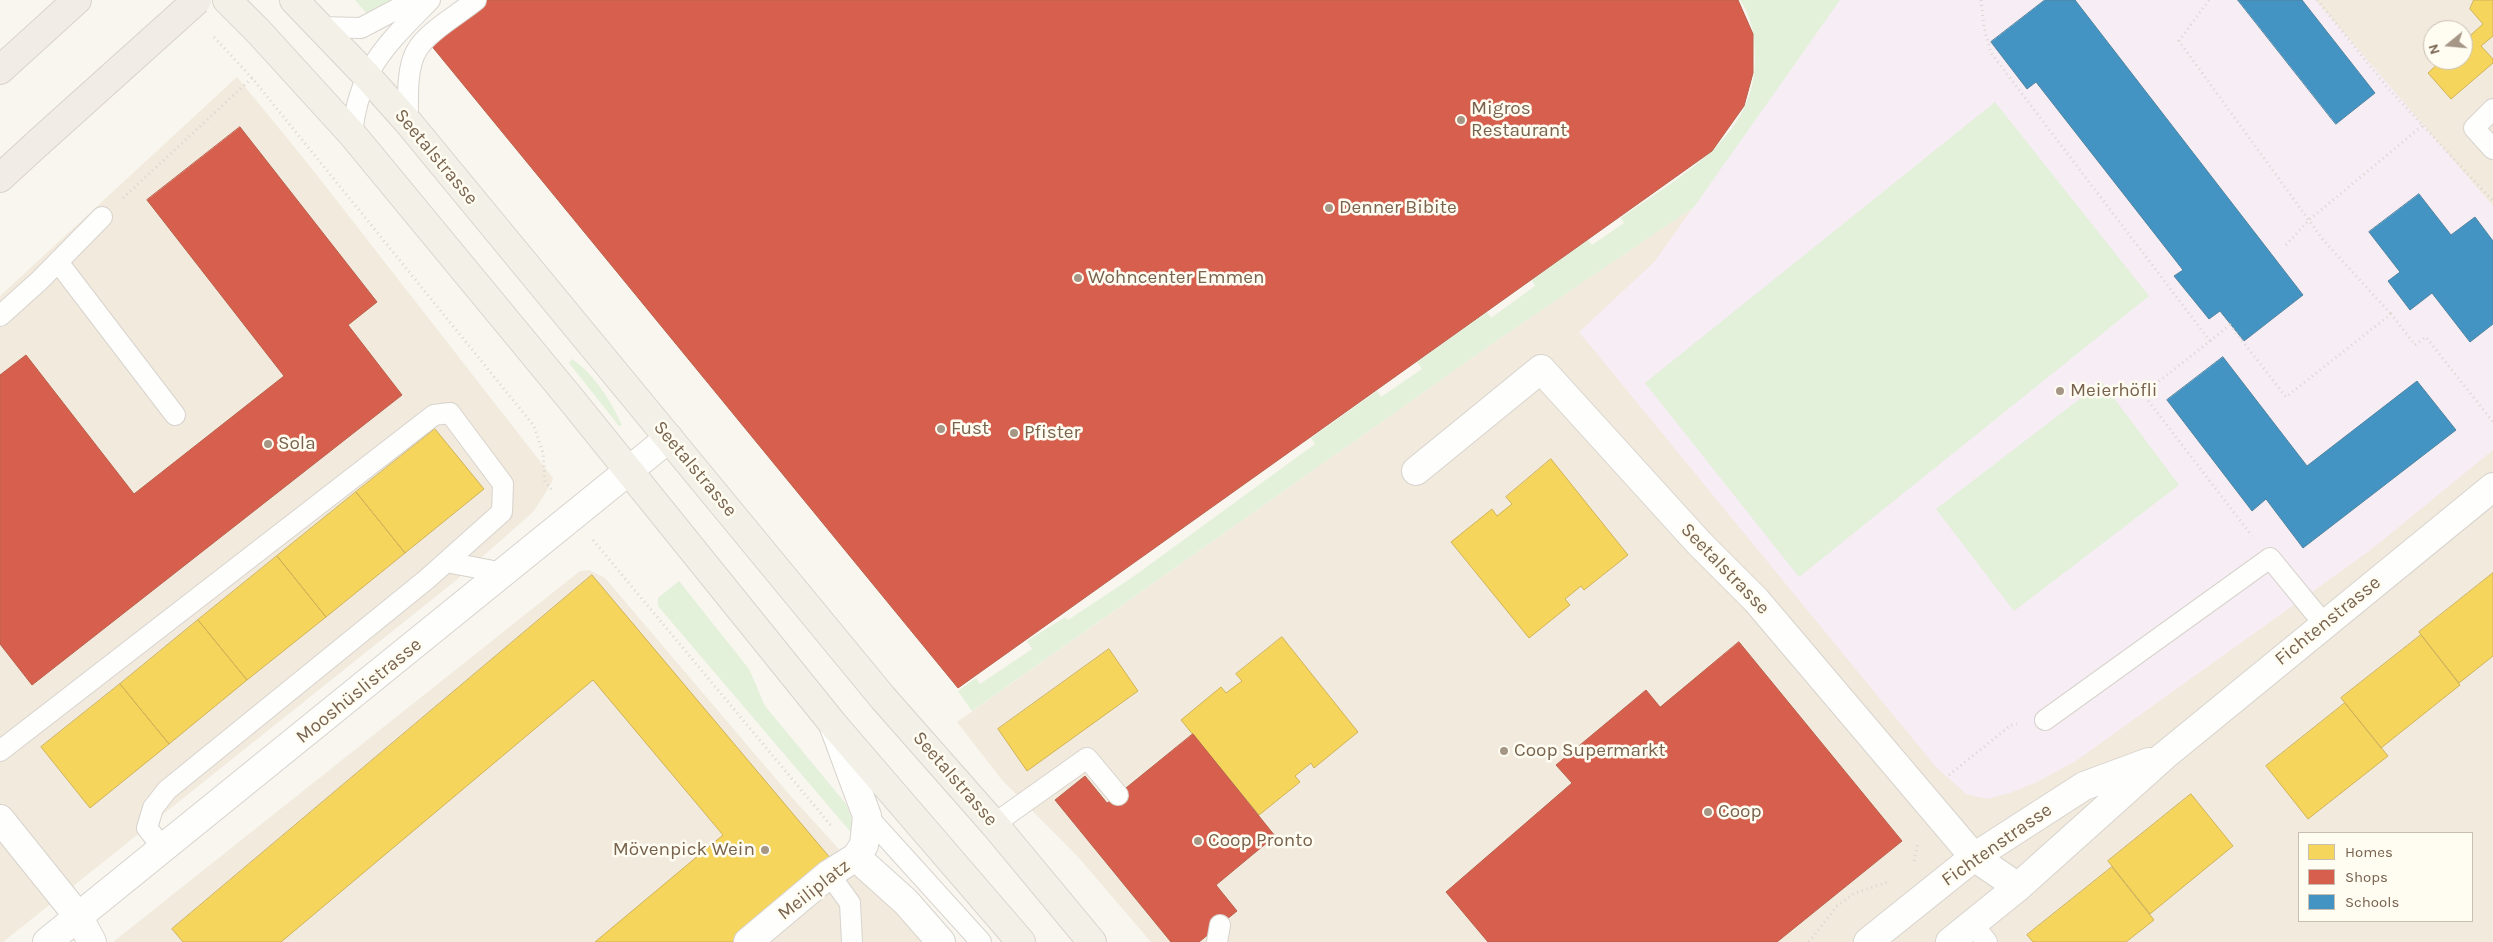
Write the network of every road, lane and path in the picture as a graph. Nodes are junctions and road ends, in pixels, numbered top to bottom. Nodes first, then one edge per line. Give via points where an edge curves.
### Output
1 (77, 0) edge
2 (197, 0) edge
3 (227, 0) edge
4 (294, 0) edge
5 (414, 0) edge
6 (430, 0) edge
7 (476, 0) edge
8 (1981, 0) edge
9 (2209, 0) edge
10 (2317, 0) edge
11 (319, 27) junction
12 (212, 35) dead end
13 (0, 70) edge
14 (367, 76) junction
15 (252, 78) junction
16 (2493, 109) edge
17 (408, 122) junction
18 (2423, 125) junction
19 (352, 134) junction
20 (2493, 149) edge
21 (0, 178) edge
22 (2493, 200) edge
23 (102, 217) joint
24 (2309, 220) junction
25 (2286, 245) dead end
26 (58, 262) junction
27 (2391, 314) junction
28 (0, 316) edge
29 (2210, 341) junction
30 (175, 415) dead end
31 (2493, 422) edge
32 (669, 438) junction
33 (1416, 471) dead end
34 (628, 472) junction
35 (2493, 487) edge
36 (574, 517) junction
37 (2270, 558) junction
38 (446, 562) junction
39 (504, 573) junction
40 (2324, 624) junction
41 (2045, 720) joint
42 (834, 725) junction
43 (0, 751) edge
44 (2164, 756) junction
45 (1952, 772) dead end
46 (1118, 795) dead end
47 (867, 816) junction
48 (0, 819) edge
49 (994, 824) junction
50 (1919, 834) dead end
51 (164, 849) junction
52 (856, 857) junction
53 (1974, 857) junction
54 (1912, 864) dead end
55 (829, 874) junction
56 (1895, 879) dead end
57 (2018, 887) junction
58 (78, 916) junction
59 (1980, 933) edge
60 (47, 942) edge
61 (92, 942) edge
62 (748, 942) edge
63 (852, 942) edge
64 (941, 942) edge
65 (981, 942) edge
66 (1021, 942) edge
67 (1092, 942) edge
68 (1809, 942) edge
69 (1868, 942) edge
70 (1950, 942) edge

1 - 13 highway
2 - 21 highway, bridge
3 - 19 main road
4 - 11 main road, Seetalstrasse
5 - 11 lane via 361,28
6 - 14 lane via 381,51
7 - 17 lane via 426,38 416,50 408,90
8 - 29 path via 1991,53
9 - 24 path via 2179,41
10 - 18 path via 2387,87
11 - 14 main road, Seetalstrasse
12 - 15 path
14 - 17 main road, Seetalstrasse
14 - 19 lane via 355,106
15 - 23 path
15 - 36 path via 534,426 543,453 545,482
16 - 20 lane via 2474,128
17 - 32 main road, Seetalstrasse
18 - 22 path
18 - 24 path
19 - 34 main road
23 - 26 lane
24 - 25 path
24 - 27 path via 2334,254
26 - 28 lane
26 - 30 lane
27 - 29 path via 2286,397 2230,325
27 - 31 path via 2415,346 2426,337
29 - 37 path via 2143,394
32 - 34 street, Mooshüslistrasse
32 - 49 main road, Seetalstrasse via 883,698
33 - 53 street, Seetalstrasse via 1541,369 1699,543 1756,600
34 - 36 street, Mooshüslistrasse
34 - 42 main road
35 - 40 street, Fichtenstrasse
36 - 39 street, Mooshüslistrasse
36 - 52 path
37 - 40 lane
37 - 41 lane
38 - 39 lane
38 - 43 lane via 502,512 504,484 450,413 434,415
38 - 51 lane via 167,790 153,808 146,828
39 - 51 street, Mooshüslistrasse
40 - 44 street, Fichtenstrasse
41 - 45 path via 2011,725
42 - 47 street
42 - 66 main road
44 - 53 street, Fichtenstrasse via 2084,786
44 - 57 street, Fichtenstrasse
46 - 49 lane via 1087,758
47 - 52 street via 864,845
47 - 65 lane
48 - 58 street
49 - 67 main road, Seetalstrasse
50 - 54 path
51 - 58 street, Mooshüslistrasse
52 - 55 street, Meiliplatz
52 - 64 street via 906,902
53 - 57 street, Seetalstrasse
53 - 69 street, Fichtenstrasse
55 - 62 street, Meiliplatz
55 - 63 lane via 850,903
56 - 68 path via 1855,893 1838,906
57 - 59 street, Fichtenstrasse
58 - 60 street, Mooshüslistrasse
58 - 61 street
59 - 70 street, Fichtenstrasse

